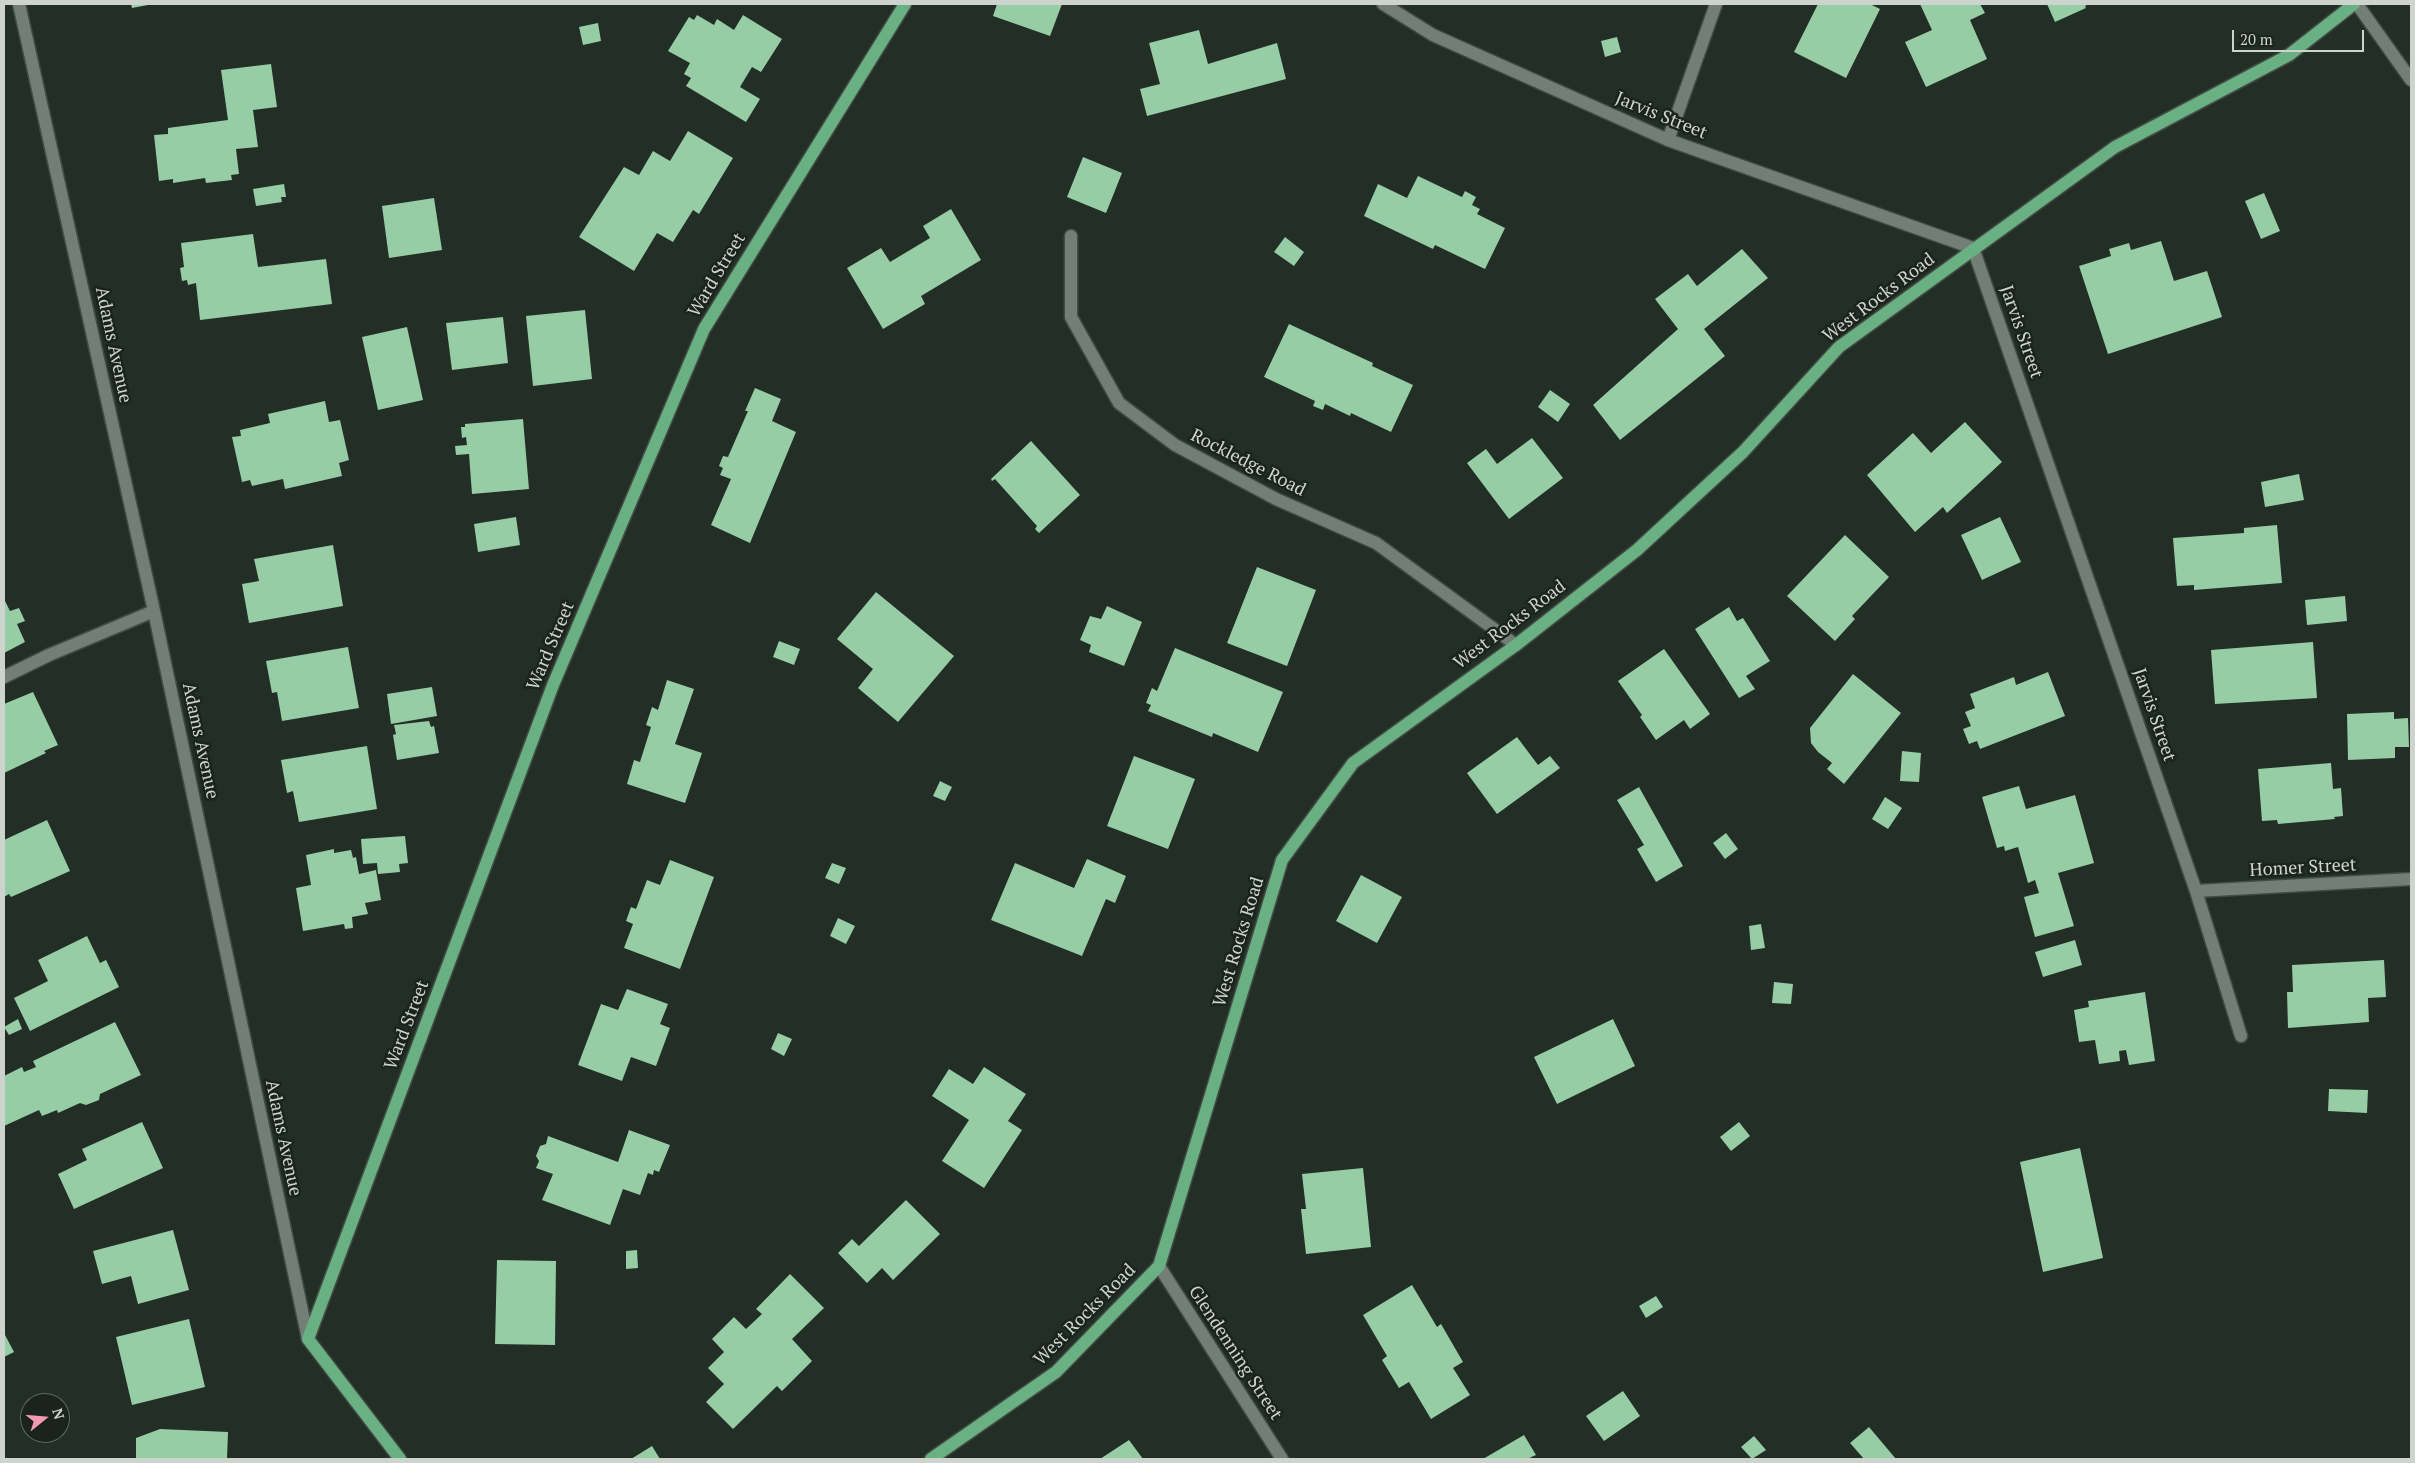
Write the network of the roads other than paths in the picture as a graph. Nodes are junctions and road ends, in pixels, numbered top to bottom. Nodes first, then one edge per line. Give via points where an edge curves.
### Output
1 (19, 4) edge
2 (904, 4) edge
3 (1382, 4) edge
4 (1716, 4) edge
5 (2355, 4) edge
6 (2411, 80) edge
7 (1668, 140) junction
8 (1071, 236) dead end
9 (1974, 248) junction
10 (154, 611) junction
11 (1516, 645) junction
12 (4, 677) edge
13 (2411, 879) edge
14 (2196, 891) junction
15 (2240, 1036) dead end
16 (1159, 1266) junction
17 (308, 1339) junction
18 (400, 1459) edge
19 (931, 1459) edge
20 (1282, 1459) edge

1 - 10 street, Adams Avenue
2 - 17 main road, Ward Street via 704,329 553,684
3 - 7 street, Jarvis Street via 1433,35
4 - 7 street
5 - 6 street
5 - 9 main road, West Rocks Road via 2289,54 2115,147
7 - 9 street, Jarvis Street
8 - 11 street, Rockledge Road via 1071,317 1118,403 1175,445 1276,498 1376,543
9 - 11 main road, West Rocks Road via 1839,347 1743,452 1644,544
9 - 14 street, Jarvis Street
10 - 12 street
10 - 17 street, Adams Avenue
11 - 16 main road, West Rocks Road via 1353,762 1282,860
13 - 14 street, Homer Street
14 - 15 street, Jarvis Street
16 - 19 main road, West Rocks Road via 1056,1372
16 - 20 street, Glendenning Street
17 - 18 main road, Adams Avenue

